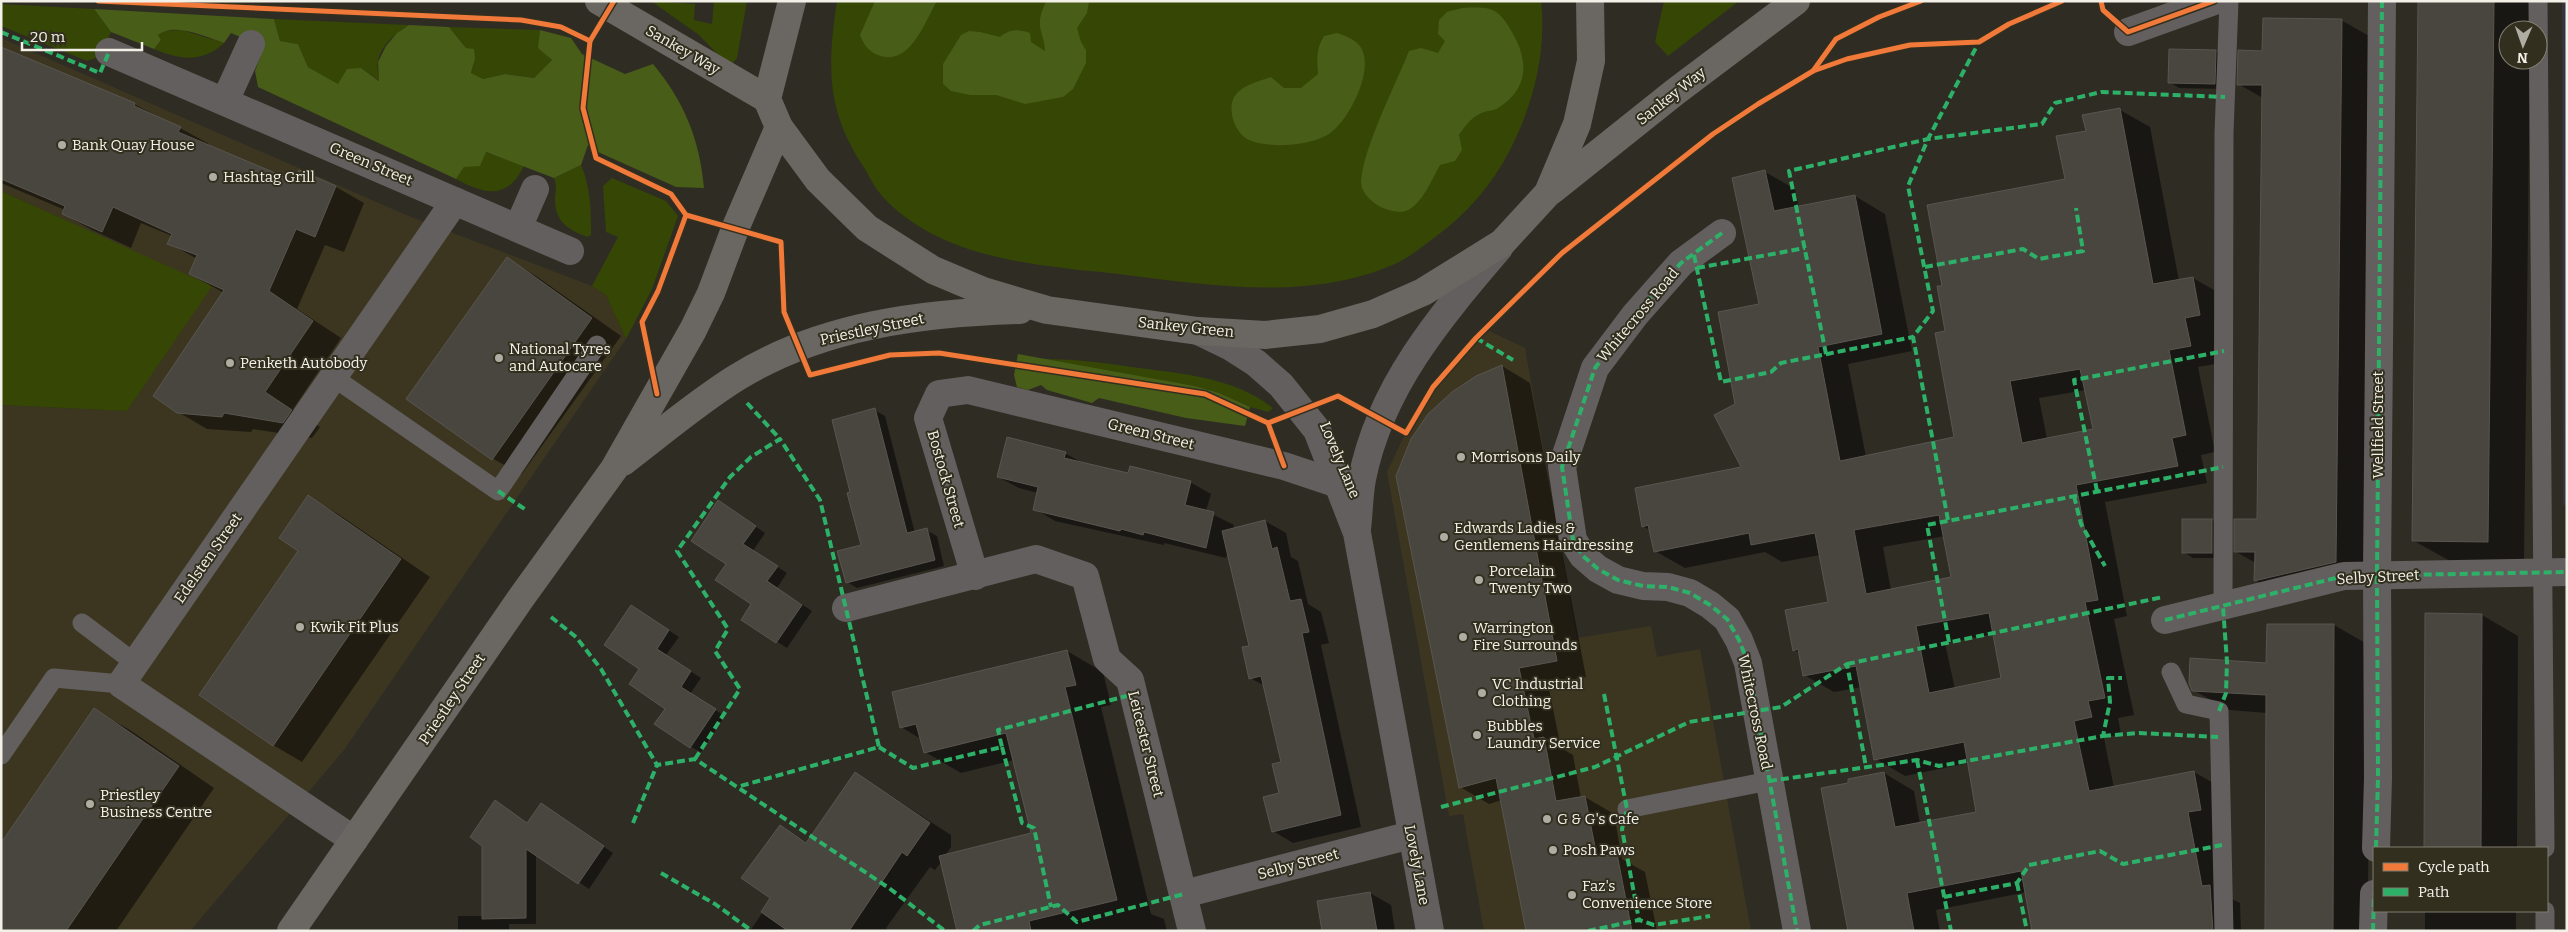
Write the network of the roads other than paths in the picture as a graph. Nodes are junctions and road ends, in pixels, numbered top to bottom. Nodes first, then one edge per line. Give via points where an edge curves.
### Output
1 (599, 1) edge
2 (792, 1) edge
3 (1590, 1) edge
4 (1796, 1) edge
5 (2214, 1) edge
6 (2229, 1) edge
7 (2382, 1) edge
8 (2538, 1) edge
9 (2128, 32) dead end
10 (250, 44) dead end
11 (109, 52) dead end
12 (767, 99) junction
13 (225, 101) junction
14 (779, 127) junction
15 (535, 189) dead end
16 (1548, 193) junction
17 (455, 200) junction
18 (518, 228) junction
19 (1722, 233) dead end
20 (1502, 243) junction
21 (570, 251) dead end
22 (1047, 310) junction
23 (1198, 330) junction
24 (597, 345) dead end
25 (333, 377) junction
26 (939, 394) joint
27 (614, 468) junction
28 (1350, 481) junction
29 (2556, 572) edge
30 (2377, 575) junction
31 (975, 576) junction
32 (2223, 607) junction
33 (846, 608) dead end
34 (2165, 620) dead end
35 (82, 623) dead end
36 (2171, 672) dead end
37 (128, 673) junction
38 (1, 755) edge
39 (1769, 781) junction
40 (1627, 809) dead end
41 (1411, 835) junction
42 (354, 840) junction
43 (2376, 847) edge
44 (2545, 847) edge
45 (1184, 894) junction
46 (2374, 912) edge
47 (2545, 912) edge
48 (291, 931) edge
49 (1192, 931) edge
50 (1430, 931) edge
51 (1797, 931) edge
52 (2224, 931) edge
53 (2373, 931) edge
54 (2544, 931) edge

1 - 12 highway, Sankey Way
2 - 12 highway
3 - 16 highway, Sankey Green via 1591,61 1577,124
4 - 16 highway, Sankey Way
5 - 9 street
6 - 32 lane via 2224,134
7 - 30 street, Wellfield Street
8 - 29 lane
10 - 13 street
11 - 13 street, Green Street
12 - 14 highway, Sankey Green
13 - 17 street, Green Street
14 - 22 highway, Sankey Green via 818,180 867,228 933,270 983,292
14 - 27 highway, Priestley Street via 711,293
15 - 18 street
16 - 20 highway, Sankey Green
17 - 18 street, Green Street
17 - 25 street, Edelsten Street
18 - 21 street, Green Street
19 - 39 street, Whitecross Road via 1681,264 1635,315 1595,368 1562,467 1572,540 1583,556 1618,580 1690,593 1727,620 1748,663
20 - 23 highway, Sankey Green via 1423,292 1373,314 1320,329 1265,335
20 - 28 street, Lovely Lane via 1435,323 1389,397
22 - 23 highway, Sankey Green
22 - 27 highway, Priestley Street via 966,312 893,321 825,336 736,378
23 - 28 street, Lovely Lane via 1256,363 1286,391 1317,430
24 - 25 lane via 498,491
25 - 37 street, Edelsten Street
26 - 28 street, Green Street via 968,390
26 - 31 street, Bostock Street via 928,418
27 - 42 highway, Priestley Street
28 - 41 street, Lovely Lane via 1356,533
29 - 30 street, Selby Street
29 - 44 lane
30 - 32 street, Selby Street via 2344,576
30 - 43 street, Wellfield Street
31 - 33 street, Leicester Street
31 - 45 street, Leicester Street via 1036,559 1084,576 1107,659 1130,680
32 - 34 street, Selby Street
35 - 37 lane
36 - 52 lane via 2186,704 2218,711
37 - 38 lane via 54,678
37 - 42 street
39 - 40 lane
39 - 51 street, Whitecross Road
41 - 45 street, Selby Street
41 - 50 street, Lovely Lane
42 - 48 highway, Priestley Street
45 - 49 street, Leicester Street
46 - 53 street
47 - 54 lane

